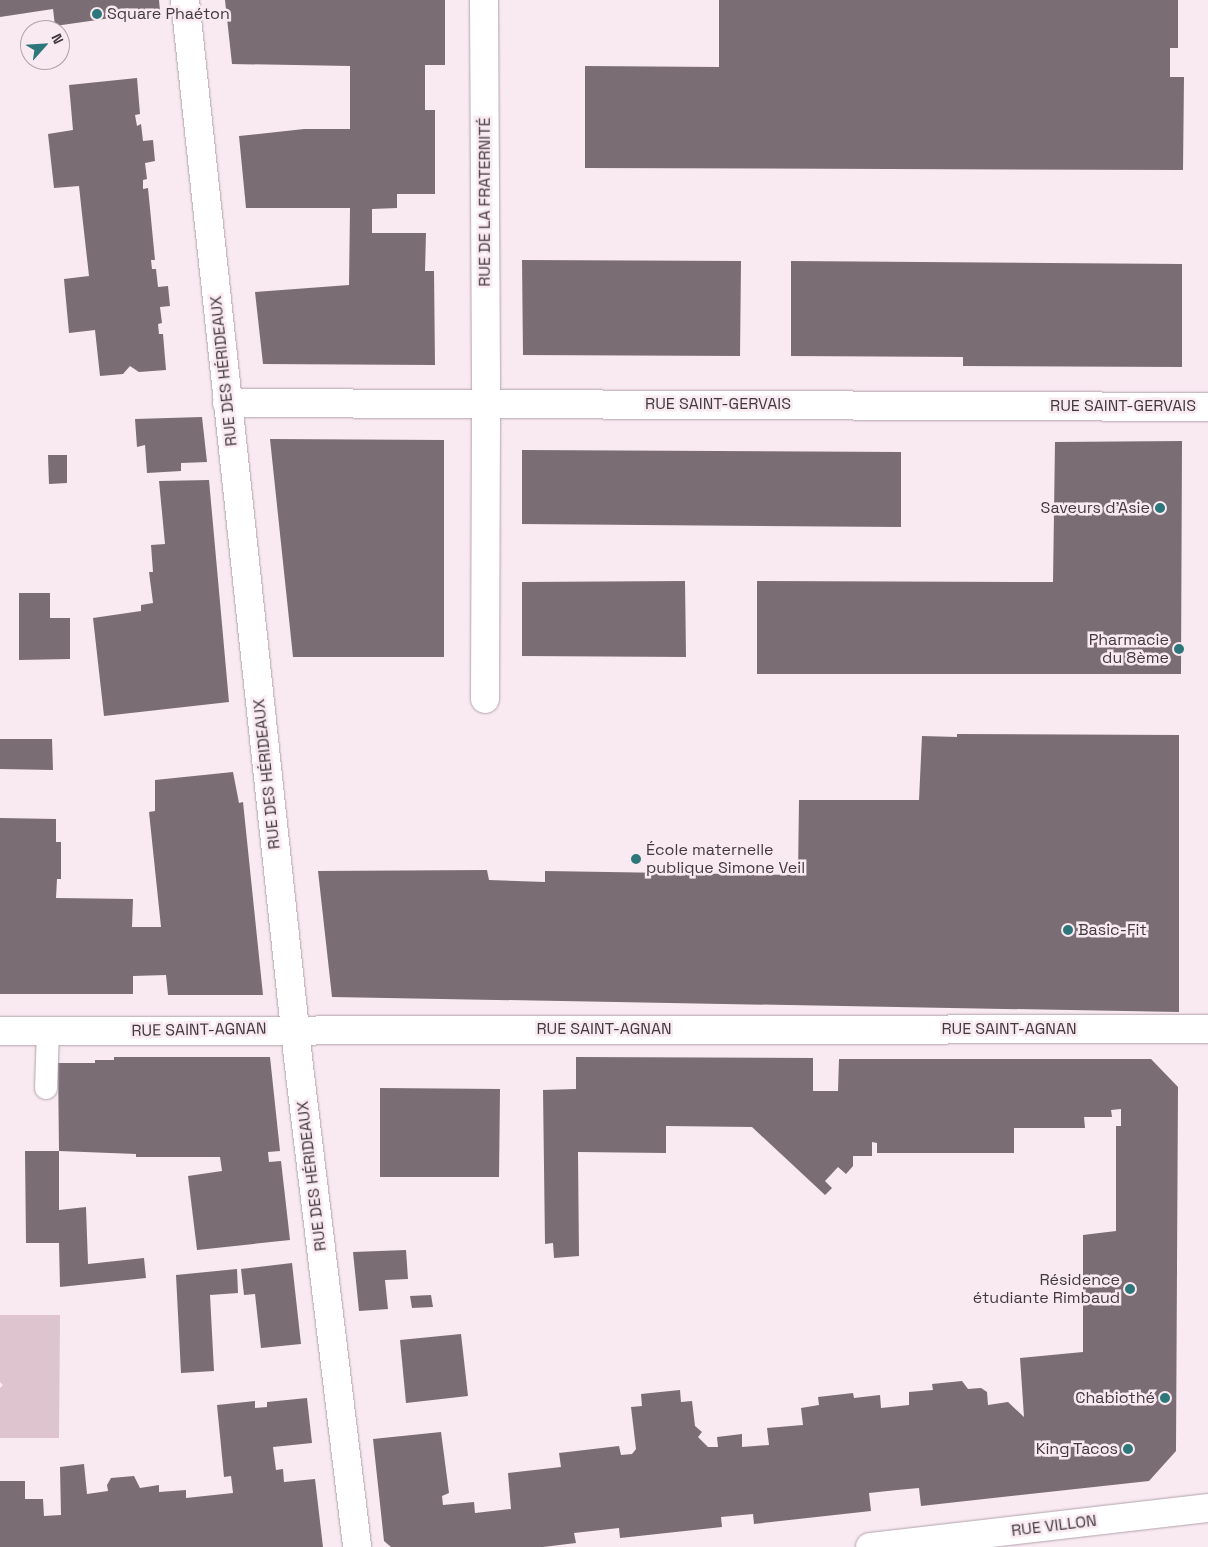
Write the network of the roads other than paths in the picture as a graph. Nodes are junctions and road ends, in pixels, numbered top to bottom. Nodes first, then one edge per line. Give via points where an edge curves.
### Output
1 (185, 0) edge
2 (484, 0) edge
3 (227, 403) junction
4 (486, 403) junction
5 (1208, 406) edge
6 (485, 699) dead end
7 (294, 1028) junction
8 (1208, 1029) edge
9 (0, 1031) edge
10 (48, 1031) junction
11 (46, 1088) dead end
12 (1208, 1508) edge
13 (357, 1547) edge
14 (870, 1547) edge

1 - 3 street, RUE DES HÉRIDEAUX
2 - 4 street, RUE DE LA FRATERNITÉ
3 - 4 street, RUE SAINT-GERVAIS
3 - 7 street, RUE DES HÉRIDEAUX
4 - 5 street, RUE SAINT-GERVAIS
4 - 6 street, RUE DE LA FRATERNITÉ
7 - 8 street, RUE SAINT-AGNAN
7 - 10 street, RUE SAINT-AGNAN
7 - 13 street, RUE DES HÉRIDEAUX
9 - 10 street, RUE SAINT-AGNAN
10 - 11 lane
12 - 14 street, RUE VILLON

